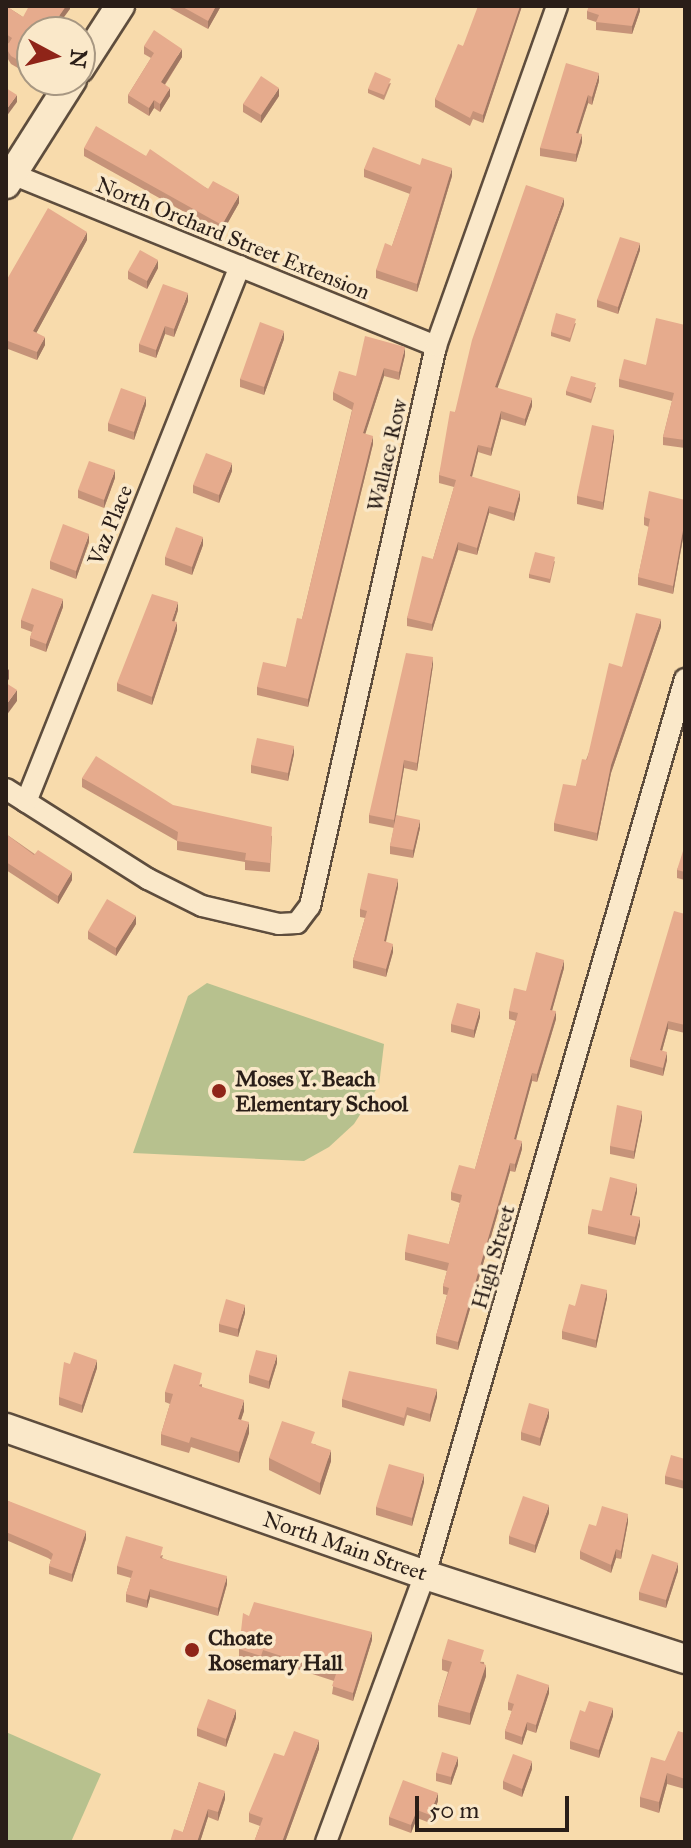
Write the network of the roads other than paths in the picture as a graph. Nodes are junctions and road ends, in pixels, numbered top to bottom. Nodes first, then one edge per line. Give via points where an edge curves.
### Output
1 (120, 6) edge
2 (557, 6) edge
3 (96, 43) edge
4 (62, 96) edge
5 (9, 179) edge
6 (240, 266) junction
7 (436, 346) junction
8 (685, 679) edge
9 (6, 789) edge
10 (26, 802) junction
11 (6, 1428) edge
12 (425, 1575) junction
13 (685, 1659) edge
14 (326, 1842) edge

1 - 3 street
2 - 7 street, Wallace Row
4 - 5 street
5 - 6 street, North Orchard Street Extension
6 - 7 street, North Orchard Street Extension
6 - 10 street, Vaz Place
7 - 10 street, Wallace Row via 310,906 297,923 279,924 202,906 148,879
8 - 12 street, High Street
9 - 10 street
11 - 12 street, North Main Street
12 - 13 street, North Main Street
12 - 14 street, High Street

